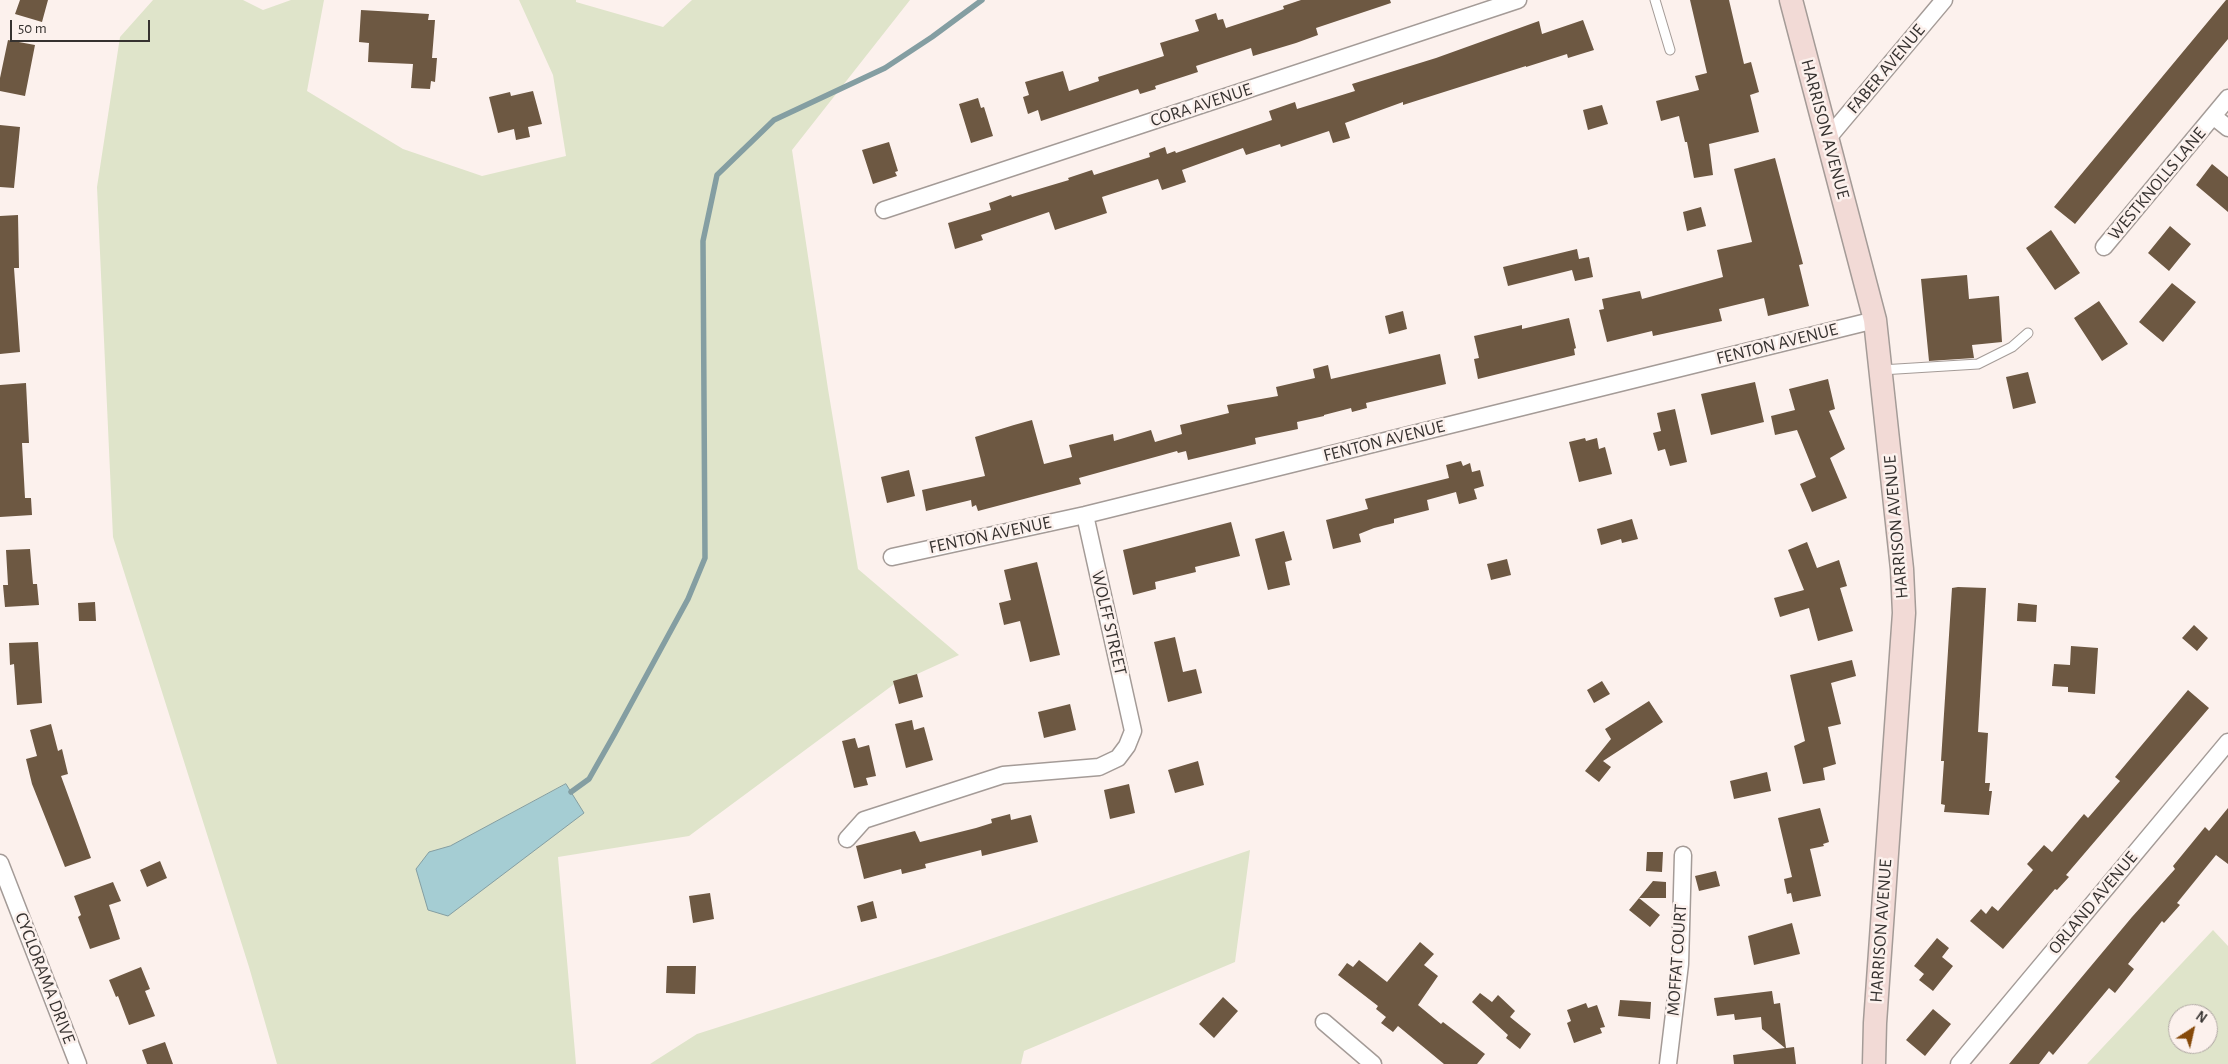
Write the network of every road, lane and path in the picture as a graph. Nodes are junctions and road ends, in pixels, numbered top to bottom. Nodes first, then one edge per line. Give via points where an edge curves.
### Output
1 (1518, 0) edge
2 (1655, 0) edge
3 (1791, 0) edge
4 (1944, 0) edge
5 (1670, 50) dead end
6 (2228, 98) edge
7 (2213, 116) junction
8 (2228, 128) edge
9 (1828, 138) junction
10 (884, 210) dead end
11 (2104, 247) dead end
12 (1875, 320) junction
13 (2028, 333) dead end
14 (1880, 370) junction
15 (1085, 515) junction
16 (892, 557) dead end
17 (2228, 742) edge
18 (847, 839) dead end
19 (1683, 855) dead end
20 (0, 863) edge
21 (1324, 1022) dead end
22 (78, 1064) edge
23 (1373, 1064) edge
24 (1668, 1064) edge
25 (1874, 1064) edge
26 (1959, 1064) edge

1 - 10 street, CORA AVENUE
2 - 5 lane
3 - 9 main road, HARRISON AVENUE
4 - 9 street, FABER AVENUE
6 - 7 street, WESTKNOLLS LANE
7 - 8 street
7 - 11 street, WESTKNOLLS LANE
9 - 12 main road, HARRISON AVENUE
12 - 14 main road, HARRISON AVENUE
12 - 15 street, FENTON AVENUE
13 - 14 lane via 2012,347 1978,364
14 - 25 main road, HARRISON AVENUE via 1904,612
15 - 16 street, FENTON AVENUE
15 - 18 street, WOLFF STREET via 1133,731 1127,746 1118,758 1099,768 1003,775 864,820
17 - 26 street, ORLAND AVENUE
19 - 24 street, MOFFAT COURT via 1680,964
20 - 22 street, CYCLORAMA DRIVE
21 - 23 street

